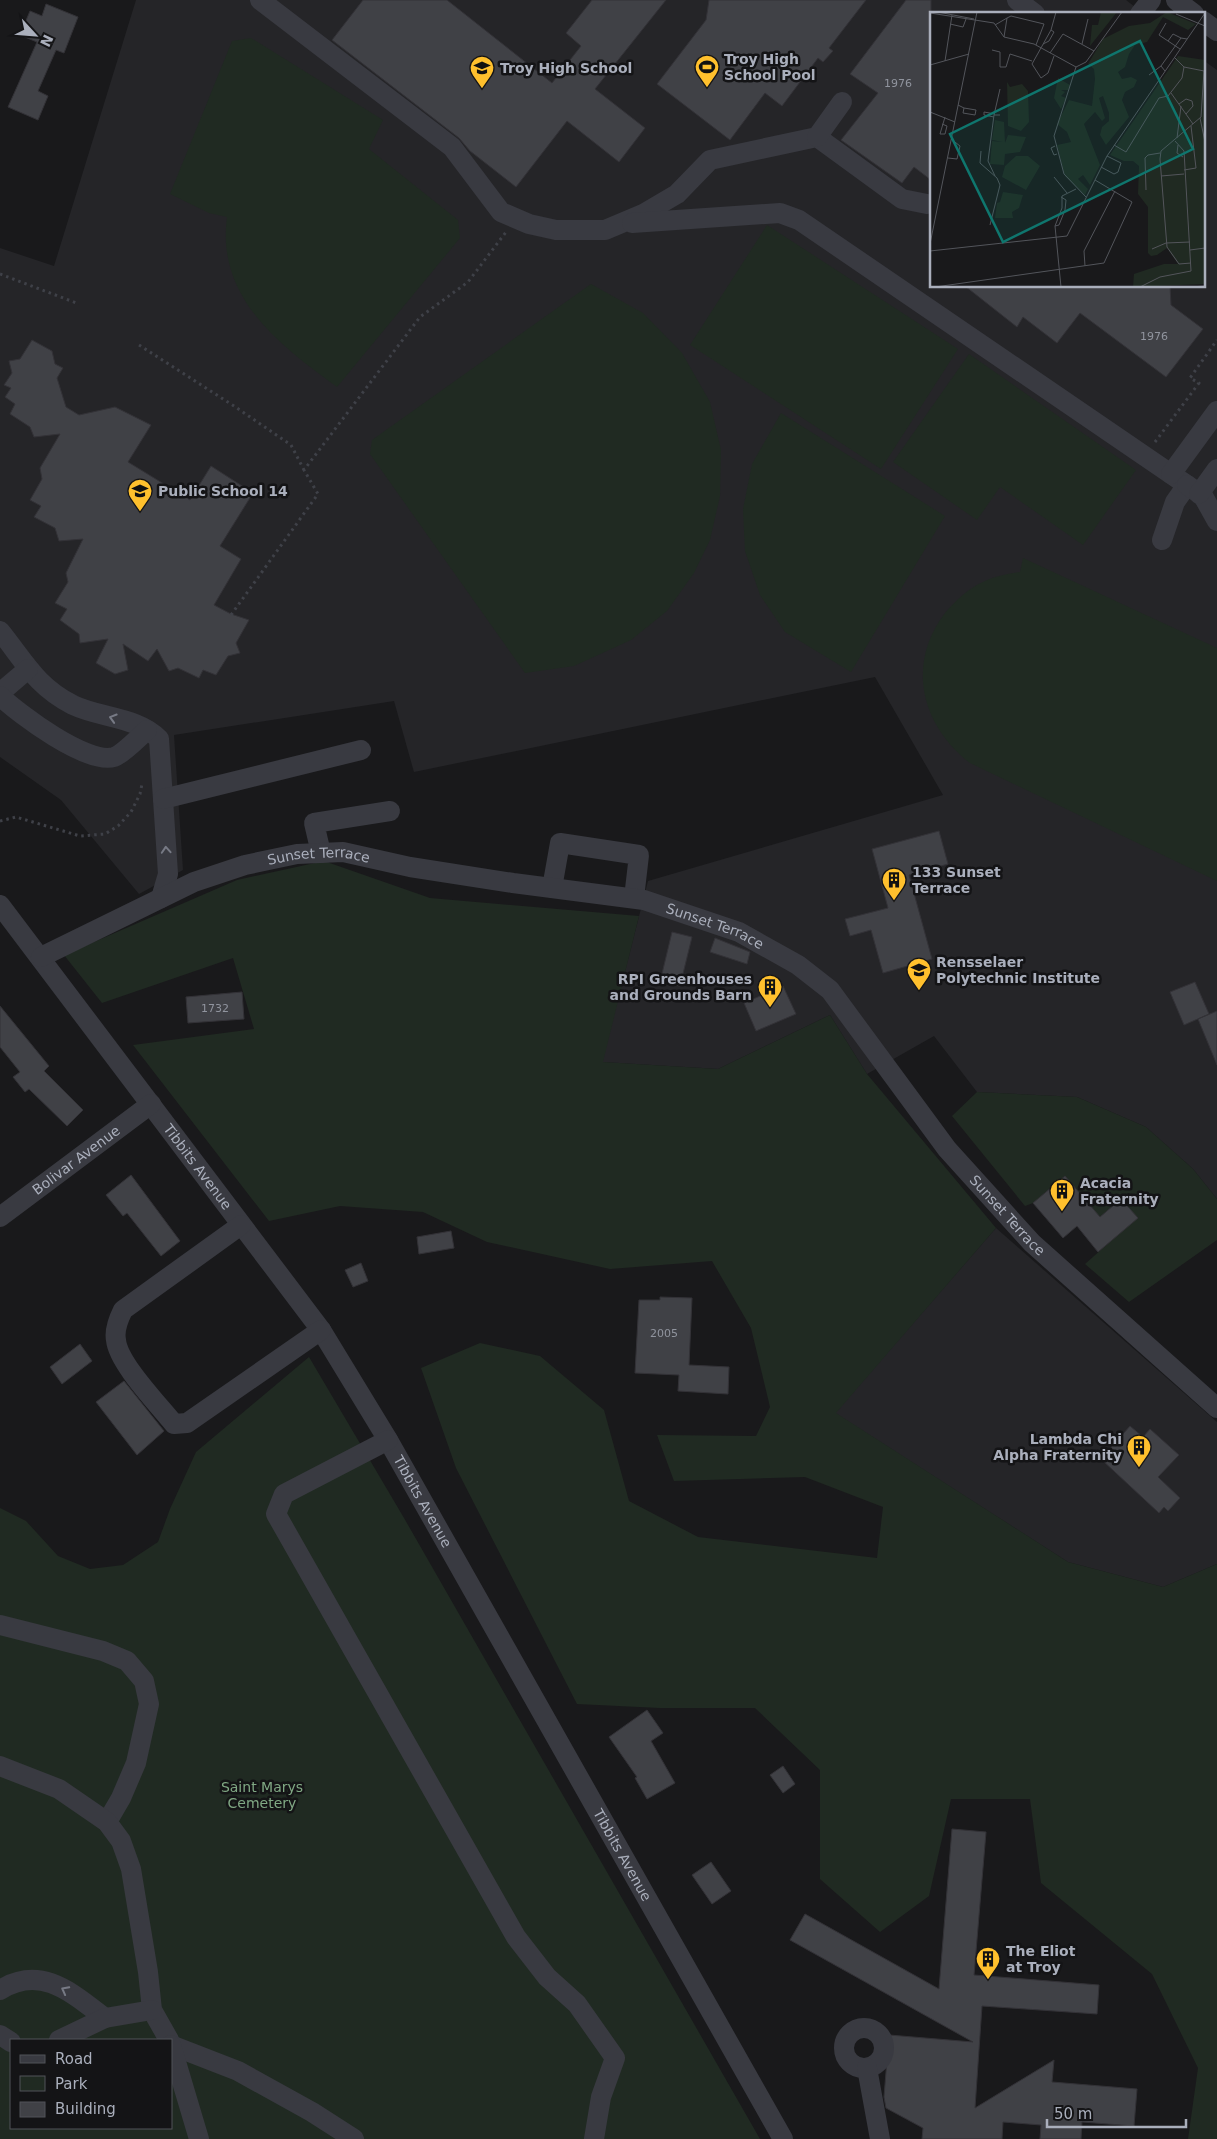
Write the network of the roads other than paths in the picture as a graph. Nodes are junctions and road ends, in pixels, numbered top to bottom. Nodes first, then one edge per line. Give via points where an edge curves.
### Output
1 (260, 0) edge
2 (1017, 0) edge
3 (1151, 0) edge
4 (1176, 0) edge
5 (1032, 12) edge
6 (1142, 12) edge
7 (1191, 12) edge
8 (1204, 22) edge
9 (1217, 32) edge
10 (842, 102) dead end
11 (817, 137) junction
12 (927, 204) dead end
13 (620, 224) junction
14 (1217, 410) edge
15 (1217, 469) edge
16 (1186, 484) junction
17 (1217, 521) edge
18 (1162, 540) dead end
19 (0, 631) edge
20 (28, 669) junction
21 (0, 694) edge
22 (147, 730) junction
23 (361, 750) dead end
24 (163, 799) junction
25 (390, 811) dead end
26 (321, 853) junction
27 (552, 888) junction
28 (161, 898) junction
29 (634, 898) junction
30 (0, 905) edge
31 (41, 957) junction
32 (151, 1104) junction
33 (0, 1217) edge
34 (241, 1225) junction
35 (321, 1330) junction
36 (1217, 1408) edge
37 (388, 1440) junction
38 (0, 1625) edge
39 (0, 1766) edge
40 (107, 1822) junction
41 (0, 1990) edge
42 (152, 2010) junction
43 (105, 2018) junction
44 (62, 2039) edge
45 (168, 2039) edge
46 (172, 2045) edge
47 (172, 2048) edge
48 (867, 2068) dead end
49 (199, 2139) edge
50 (354, 2139) edge
51 (594, 2139) edge
52 (783, 2139) edge
53 (880, 2139) edge

1 - 13 street via 452,147 501,212 529,224 556,230 605,230
2 - 5 street
3 - 6 street
4 - 7 street
8 - 9 street
10 - 11 street
11 - 12 street via 902,199
11 - 13 street via 710,160 676,194 644,214
13 - 16 street via 780,213 799,220
14 - 16 street
15 - 16 street
16 - 17 street via 1203,496
16 - 18 street via 1175,502
19 - 20 street
20 - 21 street
22 -> 20 street via 75,705 46,687
21 - 22 street via 11,707 52,736 98,758 115,757
22 - 24 street via 159,739
23 - 24 street
28 -> 24 street via 168,874
25 - 26 street via 314,823
26 - 27 street, Sunset Terrace via 343,852 410,867
26 - 28 street, Sunset Terrace via 297,854 245,865 194,882
27 - 29 street, Sunset Terrace
27 - 29 street via 560,844 639,855
28 - 31 street, Sunset Terrace
29 - 36 street, Sunset Terrace via 739,932 798,965 830,990 947,1149 1032,1243
30 - 31 street, Tibbits Avenue
31 - 32 street, Tibbits Avenue
32 - 33 street, Bolivar Avenue
32 - 34 street, Tibbits Avenue
34 - 35 street, Tibbits Avenue
34 - 35 street via 123,1310 117,1323 116,1340 122,1358 174,1424 187,1423
35 - 37 street, Tibbits Avenue
37 - 51 street via 284,1494 276,1514 516,1937 547,1977 577,2004 615,2058 601,2097
37 - 52 street, Tibbits Avenue
38 - 40 street via 127,1660 144,1680 149,1704 136,1763 122,1798
39 - 40 street via 59,1789
40 - 42 street via 121,1840 130,1869
43 -> 41 street via 69,1991 38,1979 12,1982
42 - 43 street
42 - 45 street
43 - 44 street
46 - 50 street via 238,2071
47 - 49 street
48 - 53 street

